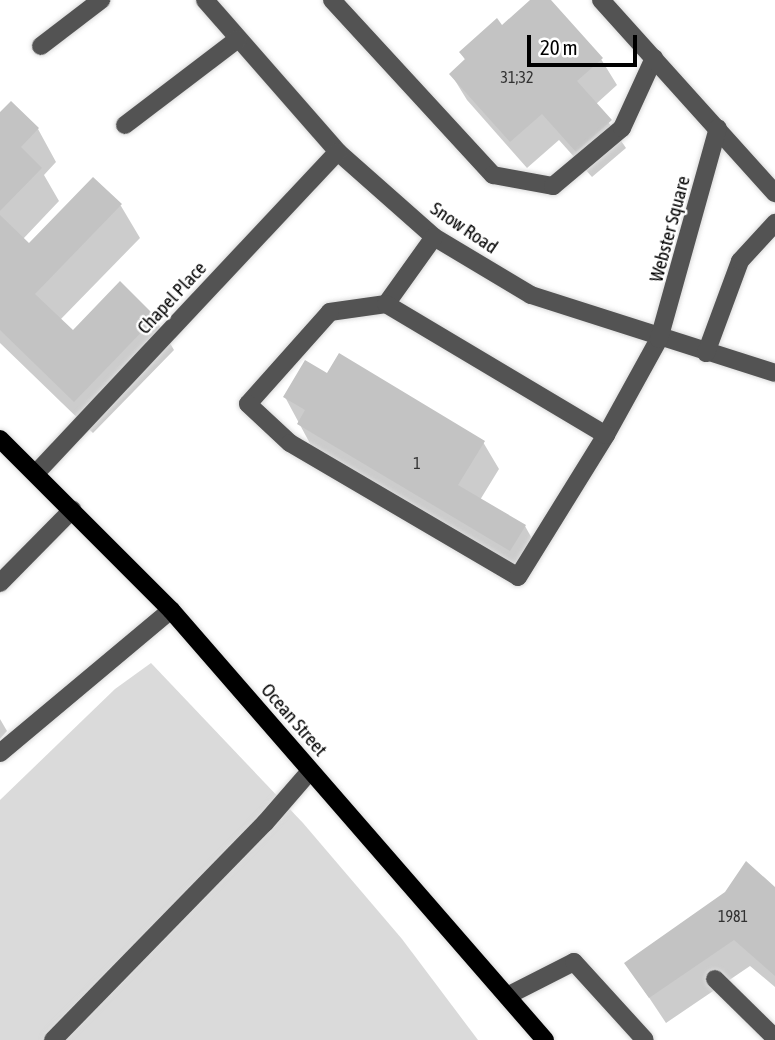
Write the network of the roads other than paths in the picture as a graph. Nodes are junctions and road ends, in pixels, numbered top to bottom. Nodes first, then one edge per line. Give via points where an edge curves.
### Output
1 (101, 0) edge
2 (205, 0) edge
3 (331, 0) edge
4 (601, 0) edge
5 (238, 39) junction
6 (41, 46) dead end
7 (654, 58) junction
8 (125, 125) dead end
9 (718, 128) junction
10 (338, 152) junction
11 (775, 193) edge
12 (775, 223) edge
13 (434, 237) junction
14 (386, 304) junction
15 (659, 339) junction
16 (706, 353) junction
17 (775, 373) edge
18 (606, 435) junction
19 (3, 447) edge
20 (37, 472) junction
21 (72, 509) junction
22 (4, 573) edge
23 (171, 610) junction
24 (0, 753) edge
25 (310, 771) junction
26 (715, 979) dead end
27 (506, 996) junction
28 (775, 1038) edge
29 (53, 1040) edge
30 (545, 1040) edge
31 (645, 1040) edge

1 - 6 street
2 - 5 street, Snow Road
3 - 7 street via 493,175 553,186 622,128
4 - 7 street
5 - 8 street
5 - 10 street, Snow Road
7 - 9 street
9 - 11 street
9 - 15 street, Webster Square
10 - 13 street, Snow Road
10 - 20 street, Chapel Place
12 - 16 street via 740,261
13 - 14 street
13 - 15 street, Snow Road via 531,295
14 - 18 street
14 - 18 street, Webster Square via 330,312 248,404 290,443 518,578
15 - 16 street, Snow Road
15 - 18 street, Webster Square
16 - 17 street, Snow Road
19 - 20 main road, Ocean Street
20 - 21 main road, Ocean Street
21 - 22 street
21 - 23 main road, Ocean Street
23 - 24 street
23 - 25 main road, Ocean Street
25 - 27 main road, Ocean Street
25 - 29 street
26 - 28 street
27 - 30 main road, Ocean Street
27 - 31 street via 574,962

